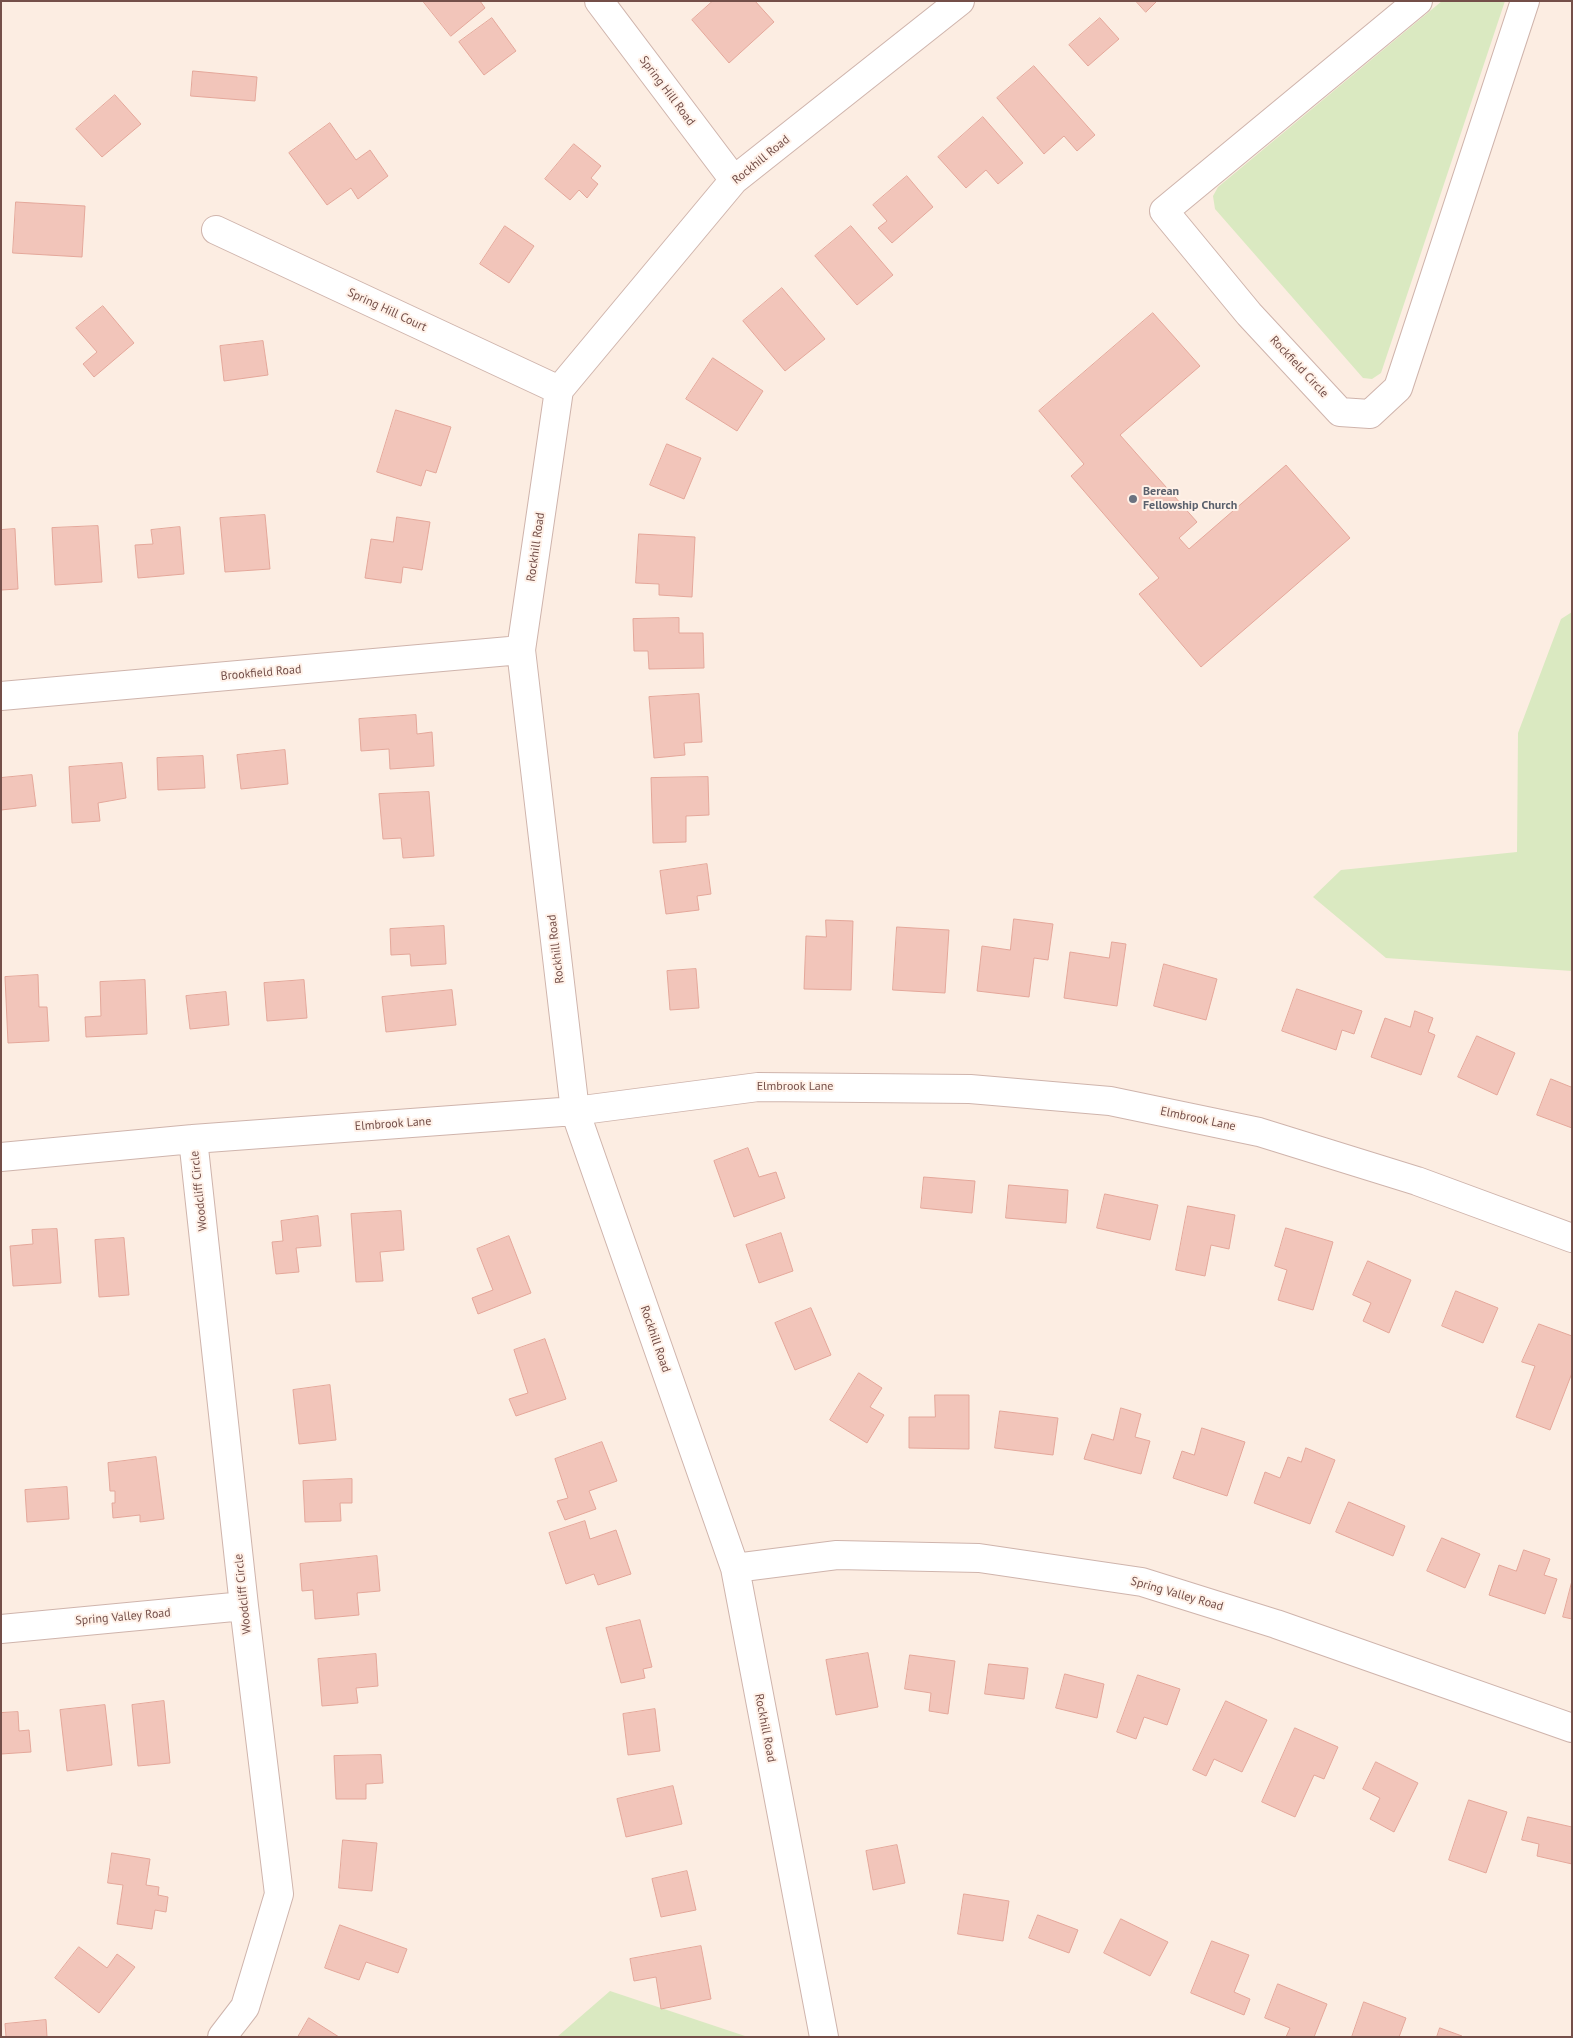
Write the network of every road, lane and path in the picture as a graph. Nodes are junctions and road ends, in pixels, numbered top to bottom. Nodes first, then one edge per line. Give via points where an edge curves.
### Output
1 (599, 1) edge
2 (960, 1) edge
3 (1418, 1) edge
4 (1525, 1) edge
5 (734, 180) junction
6 (216, 230) dead end
7 (559, 390) junction
8 (521, 650) junction
9 (1, 696) edge
10 (575, 1110) junction
11 (193, 1139) junction
12 (1, 1158) edge
13 (1572, 1238) edge
14 (734, 1568) junction
15 (244, 1606) junction
16 (1, 1629) edge
17 (1572, 1728) edge
18 (222, 2037) edge
19 (824, 2037) edge

1 - 5 street, Spring Hill Road
2 - 5 street, Rockhill Road
3 - 4 street, Rockfield Circle via 1164,212 1249,314 1340,412 1370,414 1398,388
5 - 7 street, Rockhill Road
6 - 7 street, Spring Hill Court
7 - 8 street, Rockhill Road
8 - 9 street, Brookfield Road
8 - 10 street, Rockhill Road
10 - 11 street, Elmbrook Lane
10 - 13 street, Elmbrook Lane via 758,1086 970,1089 1110,1101 1259,1132 1417,1181
10 - 14 street, Rockhill Road
11 - 12 street, Elmbrook Lane
11 - 15 street, Woodcliff Circle
14 - 17 street, Spring Valley Road via 837,1555 979,1558 1142,1582 1276,1624
14 - 19 street, Rockhill Road
15 - 16 street, Spring Valley Road
15 - 18 street, Woodcliff Circle via 279,1894 245,2007

